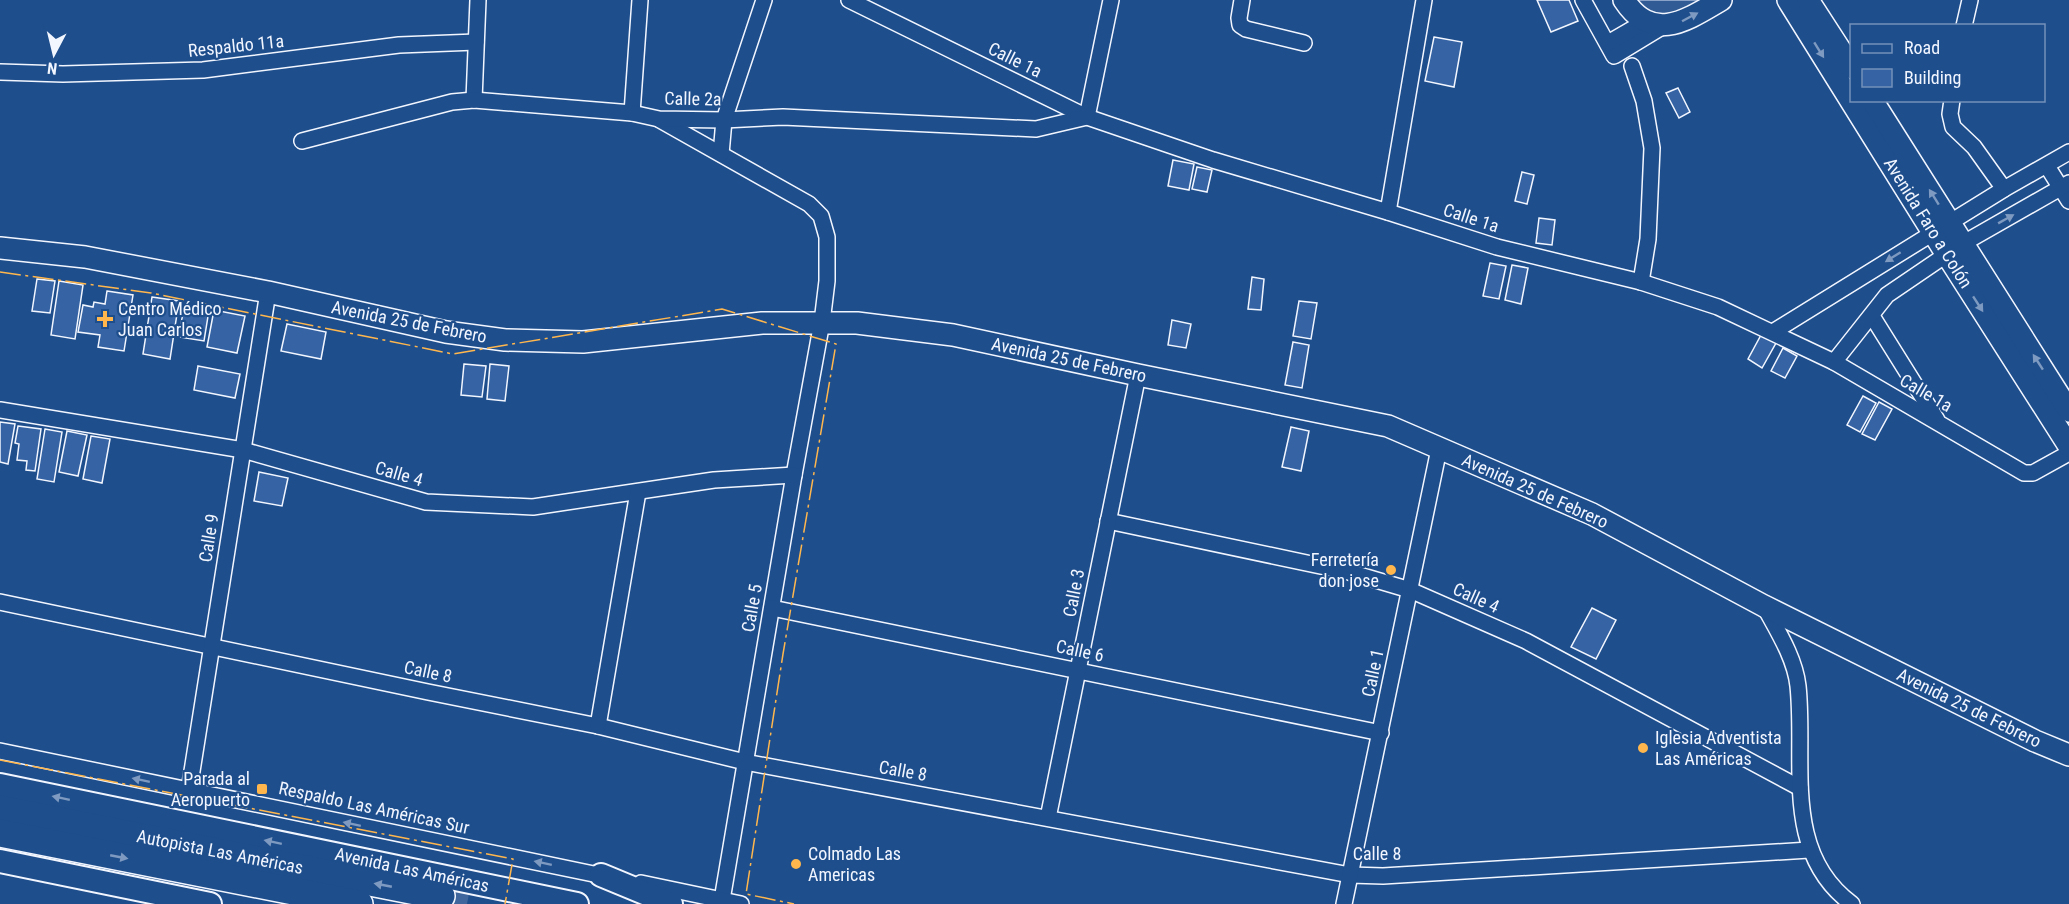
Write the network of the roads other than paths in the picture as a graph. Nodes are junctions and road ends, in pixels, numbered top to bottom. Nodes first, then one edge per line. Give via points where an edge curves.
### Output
1 (478, 0) edge
2 (640, 0) edge
3 (764, 0) edge
4 (849, 0) edge
5 (1111, 0) edge
6 (1242, 0) edge
7 (1424, 0) edge
8 (1583, 0) edge
9 (1624, 0) edge
10 (1721, 0) edge
11 (1788, 0) edge
12 (1808, 0) edge
13 (1970, 0) edge
14 (1655, 23) junction
15 (1964, 24) edge
16 (476, 42) junction
17 (1304, 43) dead end
18 (1632, 66) dead end
19 (1850, 66) edge
20 (0, 72) edge
21 (1850, 92) edge
22 (474, 100) junction
23 (1857, 102) edge
24 (1873, 102) edge
25 (1952, 102) edge
26 (632, 113) junction
27 (1087, 117) junction
28 (659, 119) junction
29 (724, 120) junction
30 (302, 141) dead end
31 (2069, 152) edge
32 (721, 154) junction
33 (2047, 166) junction
34 (2004, 189) junction
35 (2066, 191) edge
36 (1388, 212) junction
37 (1942, 228) junction
38 (0, 248) edge
39 (1954, 249) junction
40 (1641, 282) junction
41 (268, 292) junction
42 (1872, 316) junction
43 (822, 322) junction
44 (1773, 332) junction
45 (1834, 362) junction
46 (1138, 375) junction
47 (0, 410) edge
48 (2069, 411) edge
49 (1938, 423) junction
50 (2069, 446) edge
51 (1439, 449) junction
52 (243, 450) junction
53 (2069, 453) edge
54 (794, 475) junction
55 (638, 492) junction
56 (1108, 520) junction
57 (1410, 590) junction
58 (0, 602) edge
59 (1764, 606) junction
60 (772, 608) junction
61 (212, 647) junction
62 (1078, 670) junction
63 (598, 726) junction
64 (1381, 733) junction
65 (0, 752) edge
66 (2069, 755) edge
67 (745, 762) junction
68 (0, 785) edge
69 (1800, 788) junction
70 (189, 790) junction
71 (0, 809) edge
72 (1048, 818) junction
73 (0, 833) edge
74 (1809, 850) junction
75 (0, 861) edge
76 (601, 875) junction
77 (1350, 875) junction
78 (441, 896) tunnel mouth
79 (527, 899) edge
80 (1842, 899) edge
81 (722, 900) junction
82 (210, 904) edge
83 (359, 904) edge
84 (577, 904) edge
85 (671, 904) edge
86 (741, 904) edge
87 (1344, 904) edge
88 (1852, 904) edge

1 - 16 street
2 - 26 street
3 - 29 street
4 - 27 street, Calle 1a
5 - 27 street
6 - 17 street via 1240,26
7 - 36 street
8 - 14 street via 1611,49
9 - 14 main road
14 -> 10 main road via 1678,24
11 -> 21 main road, Avenida Faro a Colón
12 - 19 main road
13 - 15 street
16 - 20 street, Respaldo 11a via 399,45 203,70
16 - 22 street
18 - 40 street via 1644,101 1652,147 1648,239
22 - 26 street, Calle 2a
22 - 30 street, Calle 2a
23 -> 37 main road, Avenida Faro a Colón
37 -> 24 main road, Avenida Faro a Colón
25 - 34 street via 1953,127 1974,147
26 - 28 street, Calle 2a
27 - 29 street, Calle 2a via 1036,129 783,117
27 - 36 street, Calle 1a via 1213,160
28 - 29 street, Calle 2a
28 - 32 street, Calle 5
29 - 32 street
31 - 33 street
32 - 43 street, Calle 5 via 809,204 821,216 827,237
33 - 34 street
33 - 35 street
34 - 37 street
39 -> 35 street
36 - 40 street, Calle 1a via 1497,247
37 - 39 main road, Avenida Faro a Colón
37 -> 44 street
38 - 41 main road, Avenida 25 de Febrero via 84,257
39 - 42 street via 1887,295
48 -> 39 main road, Avenida Faro a Colón
39 -> 50 main road, Avenida Faro a Colón
40 - 44 street, Calle 1a via 1718,307
41 - 43 main road, Avenida 25 de Febrero via 446,332 505,340 583,342 762,323
41 - 52 street, Calle 9
42 - 45 street
42 - 49 street
43 - 46 main road, Avenida 25 de Febrero via 953,335
43 - 54 street, Calle 5
44 - 45 street, Calle 1a
45 - 49 street, Calle 1a
46 - 51 main road, Avenida 25 de Febrero via 1388,426
46 - 56 street, Calle 3
47 - 52 street, Calle 4
49 - 53 street, Calle 1a via 2024,473 2033,473
51 - 57 street, Calle 1
51 - 59 main road, Avenida 25 de Febrero via 1592,514
52 - 55 street, Calle 4 via 426,502 533,507
52 - 61 street, Calle 9
54 - 55 street, Calle 4 via 714,480
54 - 60 street, Calle 5
55 - 63 street
56 - 57 street, Calle 4 via 1350,572
56 - 62 street, Calle 3
57 - 64 street, Calle 1
57 - 69 street, Calle 4 via 1526,642
58 - 61 street, Calle 8
59 - 66 main road, Avenida 25 de Febrero
59 - 69 street via 1790,657 1798,684
60 - 62 street, Calle 6
60 - 67 street, Calle 5
61 - 63 street, Calle 8
61 - 70 street, Calle 9
62 - 64 street, Calle 6
62 - 72 street, Calle 3
63 - 67 street, Calle 8
64 - 77 street, Calle 1
70 -> 65 street, Respaldo Las Américas Sur
67 - 72 street, Calle 8
67 - 81 street, Calle 5
79 -> 68 main road, Avenida Las Américas
69 - 74 street
76 -> 70 street, Respaldo Las Américas Sur
78 -> 71 highway, Autopista Las Américas
72 - 77 street, Calle 8
73 -> 83 highway, Autopista Las Américas
74 - 77 street, Calle 8
74 - 80 street
75 - 82 main road
76 - 81 street, Respaldo Las Américas Sur
76 - 85 main road
77 - 87 street, Calle 1
79 - 84 main road, Avenida Las Américas
80 - 88 street
81 - 86 street, Respaldo Las Américas Sur

